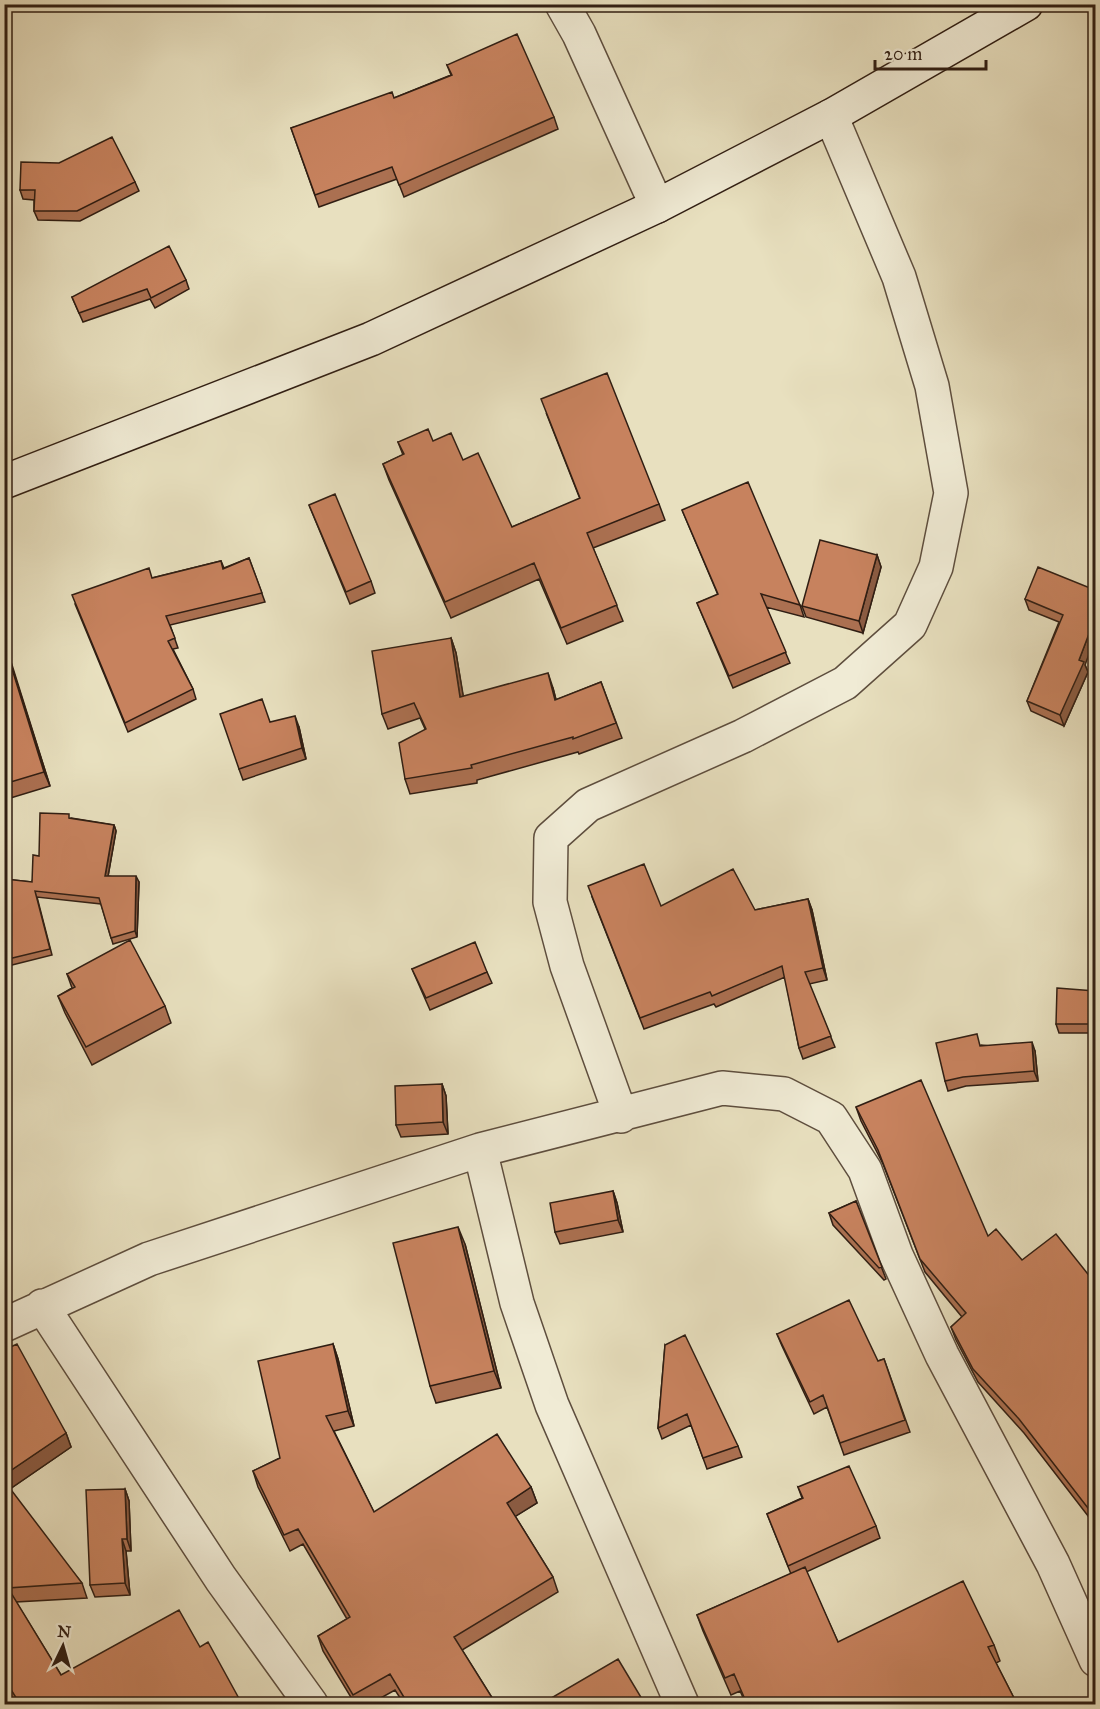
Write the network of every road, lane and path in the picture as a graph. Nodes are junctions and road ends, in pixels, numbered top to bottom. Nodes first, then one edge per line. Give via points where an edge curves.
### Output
1 (562, 4) edge
2 (1019, 6) edge
3 (831, 116) junction
4 (657, 206) junction
5 (4, 482) edge
6 (621, 1116) junction
7 (480, 1150) junction
8 (42, 1306) junction
9 (4, 1325) edge
10 (1095, 1660) edge
11 (311, 1704) edge
12 (682, 1704) edge

1 - 4 street
2 - 3 street
3 - 4 street
3 - 6 street via 899,277 932,386 951,493 936,567 910,625 845,682 742,736 588,805 551,838 550,902 567,966
4 - 5 street via 371,339
6 - 7 street
6 - 10 street via 722,1088 784,1094 831,1118 865,1170 896,1255 942,1355 1053,1564
7 - 8 street via 149,1260
7 - 12 street via 517,1303 552,1405
8 - 9 street
8 - 11 street via 220,1578

